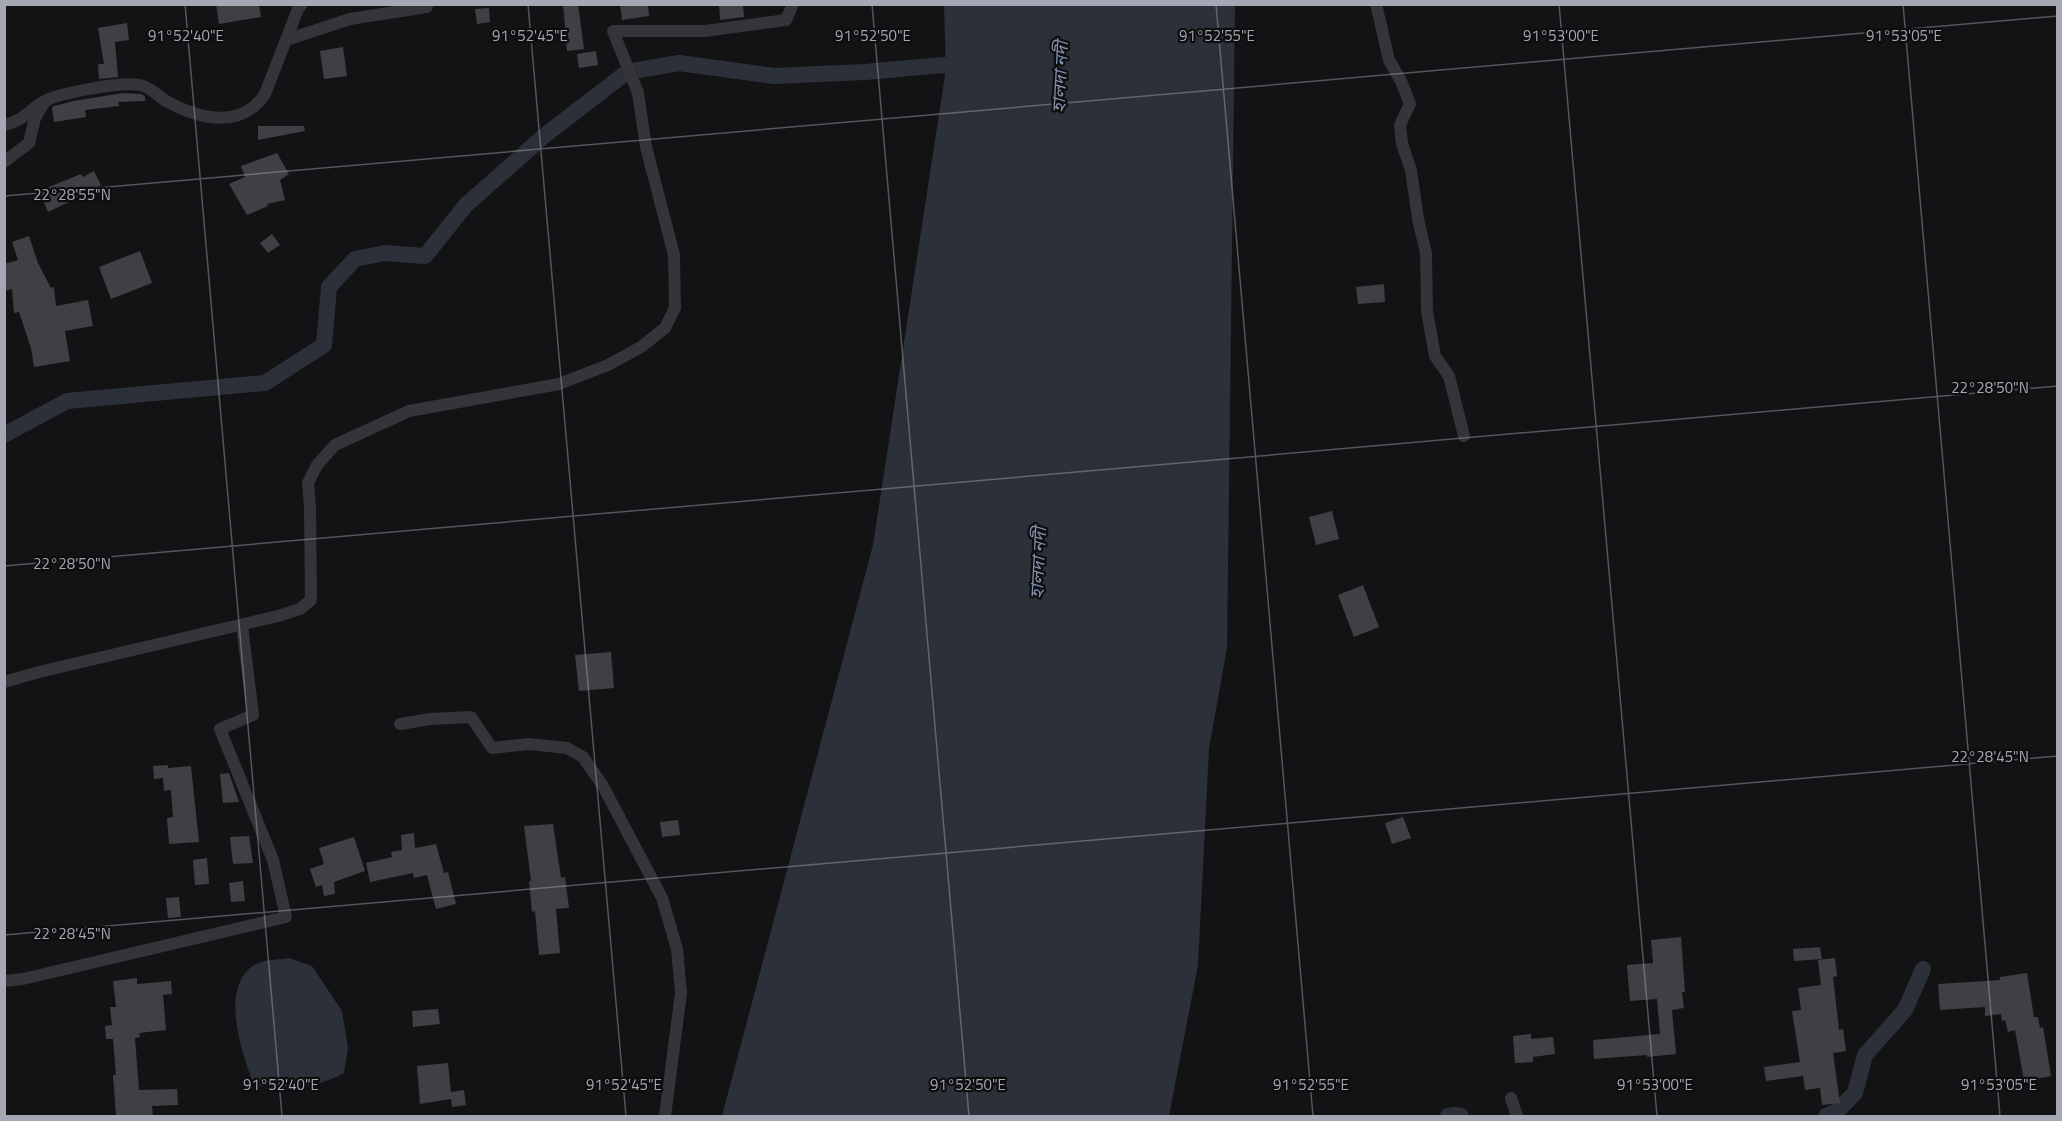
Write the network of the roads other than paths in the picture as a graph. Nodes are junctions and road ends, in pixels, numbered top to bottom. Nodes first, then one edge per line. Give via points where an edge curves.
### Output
1 (302, 4) edge
2 (794, 4) edge
3 (1377, 4) edge
4 (427, 7) dead end
5 (286, 40) junction
6 (45, 100) junction
7 (4, 125) edge
8 (4, 162) edge
9 (1464, 436) dead end
10 (242, 625) junction
11 (4, 682) edge
12 (400, 724) dead end
13 (4, 981) edge
14 (1510, 1098) dead end
15 (664, 1116) edge
16 (1517, 1116) edge

1 - 5 street
2 - 10 street via 786,20 705,31 613,31 638,93 646,147 674,255 675,308 665,328 608,365 559,384 409,411 335,445 317,465 308,483 311,600 300,609
3 - 9 street via 1389,60 1410,104 1400,125 1426,253 1427,310 1435,356 1449,376
4 - 5 street via 350,20
5 - 6 street via 258,106 231,118 185,111 144,86 123,85
6 - 7 street via 24,118
6 - 8 street via 35,118 29,143
10 - 11 street
10 - 13 street via 253,715 220,729 273,860 286,917
12 - 15 street via 471,717 492,748 529,744 567,748 583,756 662,898 677,949 681,993
14 - 16 street

